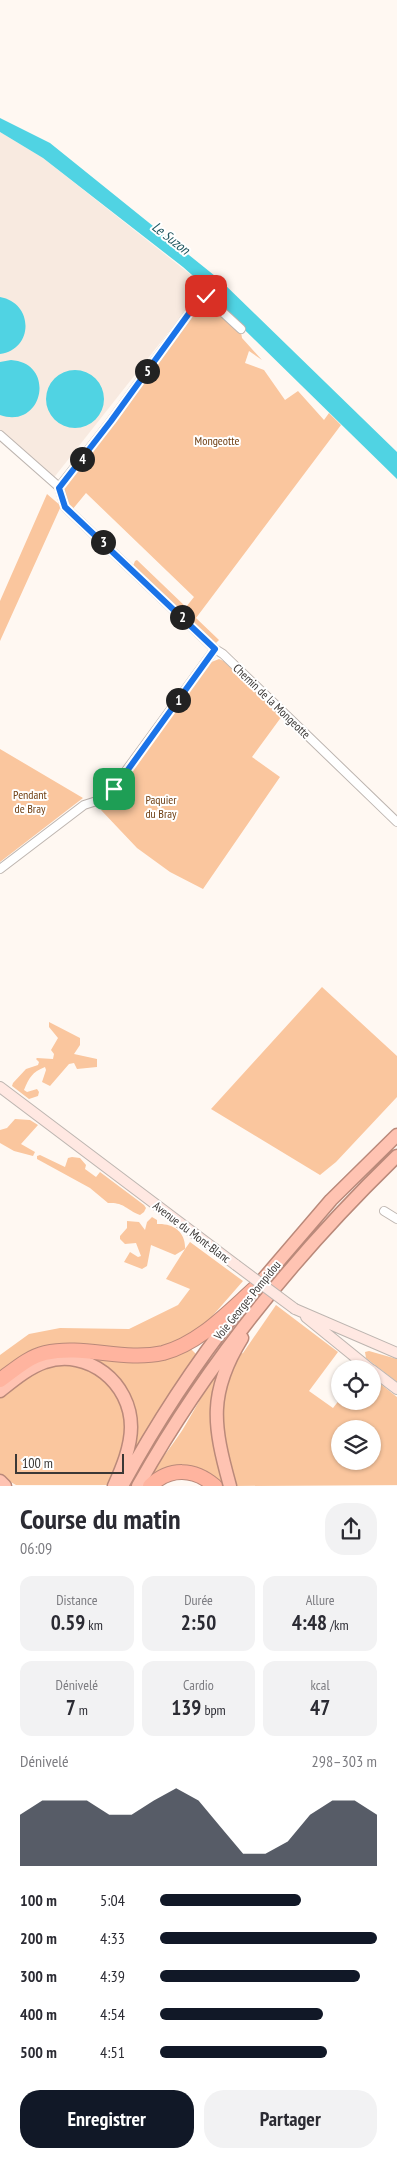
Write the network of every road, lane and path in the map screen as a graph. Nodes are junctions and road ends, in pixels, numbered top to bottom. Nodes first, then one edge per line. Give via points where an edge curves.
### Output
1 (241, 329) dead end
2 (0, 434) edge
3 (59, 488) junction
4 (215, 649) junction
5 (397, 822) edge
6 (0, 869) edge
7 (0, 1087) edge
8 (397, 1135) edge
9 (397, 1156) edge
10 (384, 1211) dead end
11 (397, 1219) edge
12 (255, 1288) junction
13 (270, 1293) junction
14 (296, 1309) junction
15 (367, 1342) junction
16 (397, 1353) edge
17 (354, 1356) junction
18 (359, 1360) edge
19 (381, 1377) edge
20 (0, 1380) edge
21 (397, 1389) edge
22 (0, 1391) edge
23 (0, 1482) edge
24 (5, 1486) edge
25 (114, 1486) edge
26 (122, 1486) edge
27 (138, 1486) edge
28 (150, 1486) edge
29 (215, 1486) edge
30 (230, 1486) edge

1 - 3 street via 203,294
2 - 3 street, Chemin de la Mongeotte
3 - 4 street, Chemin de la Mongeotte via 65,507
4 - 5 street, Chemin de la Mongeotte
4 - 6 street via 106,798 84,805
7 - 14 main road, Avenue du Mont-Blanc, bridge
8 - 12 highway, Voie Georges Pompidou via 331,1200
9 - 13 highway, Voie Georges Pompidou
10 - 11 street
12 - 20 highway via 208,1330 173,1349 137,1356 72,1351 45,1353 24,1362
12 - 26 highway, Voie Georges Pompidou via 161,1418
13 - 27 highway, Voie Georges Pompidou via 220,1356 170,1430
13 - 30 highway via 230,1358 219,1389 216,1410 218,1438
14 - 15 main road, Avenue du Mont-Blanc
14 - 17 main road
15 - 16 main road, Avenue du Mont-Blanc
15 - 17 main road
17 - 18 main road
19 - 21 main road
22 - 25 highway via 34,1366 54,1360 86,1362 107,1375 119,1386 126,1399 131,1426 128,1450
23 - 24 highway
28 - 29 highway via 164,1475 181,1471 201,1475

